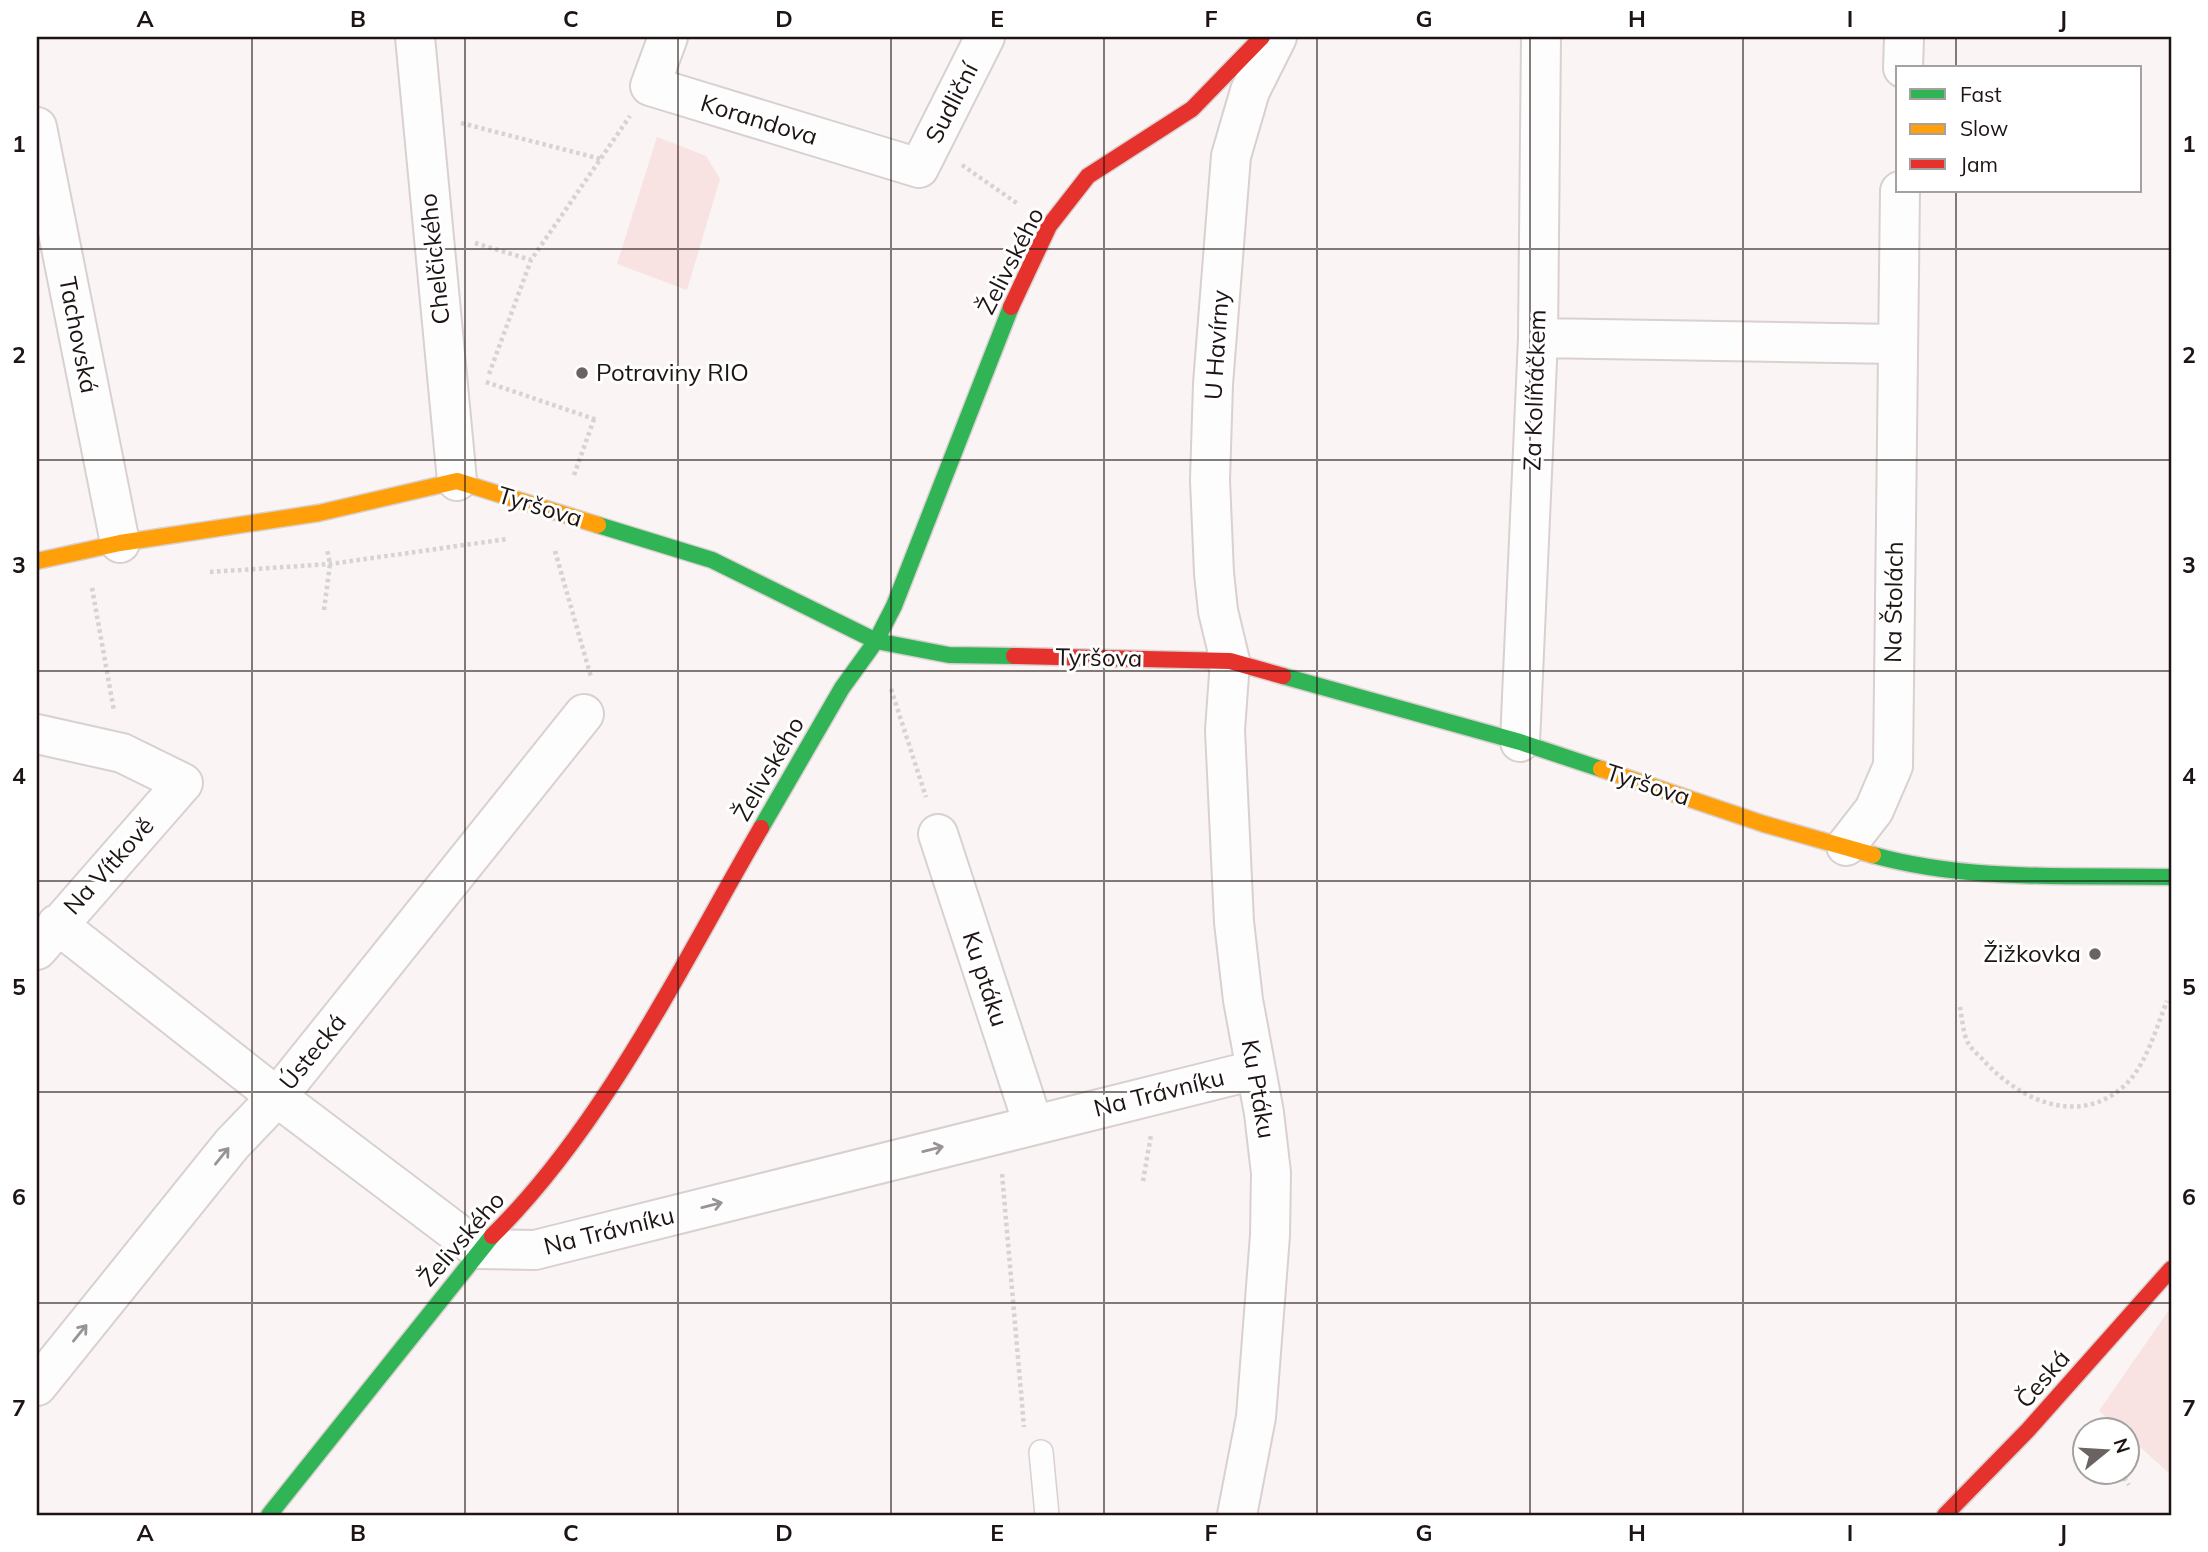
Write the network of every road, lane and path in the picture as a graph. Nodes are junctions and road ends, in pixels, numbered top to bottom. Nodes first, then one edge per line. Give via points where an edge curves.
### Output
1 (415, 37) edge
2 (668, 37) edge
3 (985, 37) edge
4 (1262, 37) edge
5 (1277, 37) edge
6 (1541, 37) edge
7 (1903, 37) edge
8 (1903, 66) edge
9 (650, 86) junction
10 (420, 112) junction
11 (37, 127) edge
12 (601, 159) junction
13 (919, 168) junction
14 (1900, 192) edge
15 (1049, 226) junction
16 (433, 231) junction
17 (531, 260) junction
18 (1538, 338) junction
19 (1896, 344) junction
20 (586, 440) dead end
21 (457, 481) junction
22 (561, 513) junction
23 (508, 539) dead end
24 (103, 547) junction
25 (37, 561) edge
26 (330, 564) junction
27 (197, 573) dead end
28 (324, 610) dead end
29 (876, 641) junction
30 (1230, 661) junction
31 (584, 714) joint
32 (37, 734) edge
33 (1520, 742) junction
34 (122, 753) junction
35 (938, 834) joint
36 (1846, 846) junction
37 (2171, 877) edge
38 (47, 937) edge
39 (2167, 1001) dead end
40 (1960, 1007) dead end
41 (1255, 1070) junction
42 (277, 1097) junction
43 (1033, 1124) junction
44 (478, 1250) junction
45 (2171, 1269) edge
46 (37, 1386) edge
47 (1025, 1435) dead end
48 (1041, 1452) dead end
49 (269, 1515) edge
50 (1046, 1515) edge
51 (1237, 1515) edge
52 (1945, 1515) edge

1 - 10 street, Chelčického
2 - 9 street
3 - 13 street, Sudliční
4 - 15 street, Želivského via 1192,109 1088,176
5 - 30 street, U Havírny via 1250,91 1231,156 1216,344 1210,480 1214,573
6 - 18 street, Za Kolíňáčkem
7 - 8 street
9 - 12 path
9 - 13 street, Korandova
10 - 12 path
10 - 16 street, Chelčického
11 - 24 street, Tachovská
12 - 17 path
13 - 15 path via 953,159
14 - 19 street, Na Štolách
15 - 29 street, Želivského via 996,339 894,606
16 - 17 path
16 - 21 street, Chelčického
17 - 20 path via 486,381 596,419
18 - 19 street
18 - 33 street, Za Kolíňáčkem
19 - 36 street, Na Štolách via 1893,766 1874,810
21 - 22 street, Tyršova
21 - 24 street via 319,513
22 - 29 street, Tyršova via 712,560
22 - 31 path via 549,533 595,689
23 - 26 path
24 - 25 street
24 - 34 path
26 - 27 path
26 - 28 path
29 - 30 street, Tyršova via 949,655
29 - 35 path
29 - 44 street, Želivského via 842,688 612,1084 522,1206
30 - 33 street, Tyršova
30 - 41 street, Ku Ptáku via 1225,730 1228,840
31 - 42 street, Ústecká
32 - 34 street
33 - 36 street, Tyršova via 1764,824
34 - 38 street, Na Vítkově via 183,783
35 - 43 street, Ku ptáku
36 - 37 street, Tyršova via 1940,869
38 - 42 street
39 - 40 path via 2140,1064 2124,1086 2106,1098 2066,1109 2022,1094 1994,1071 1968,1043
41 - 43 street, Na Trávníku
41 - 51 street, Ku Ptáku via 1271,1173 1270,1235 1256,1417
42 - 44 street
46 -> 42 street, Ústecká via 232,1144
44 -> 43 street, Na Trávníku via 535,1250
43 - 47 path via 1002,1163
44 - 49 street, Želivského
45 - 52 street, Česká via 2028,1430
48 - 50 lane

